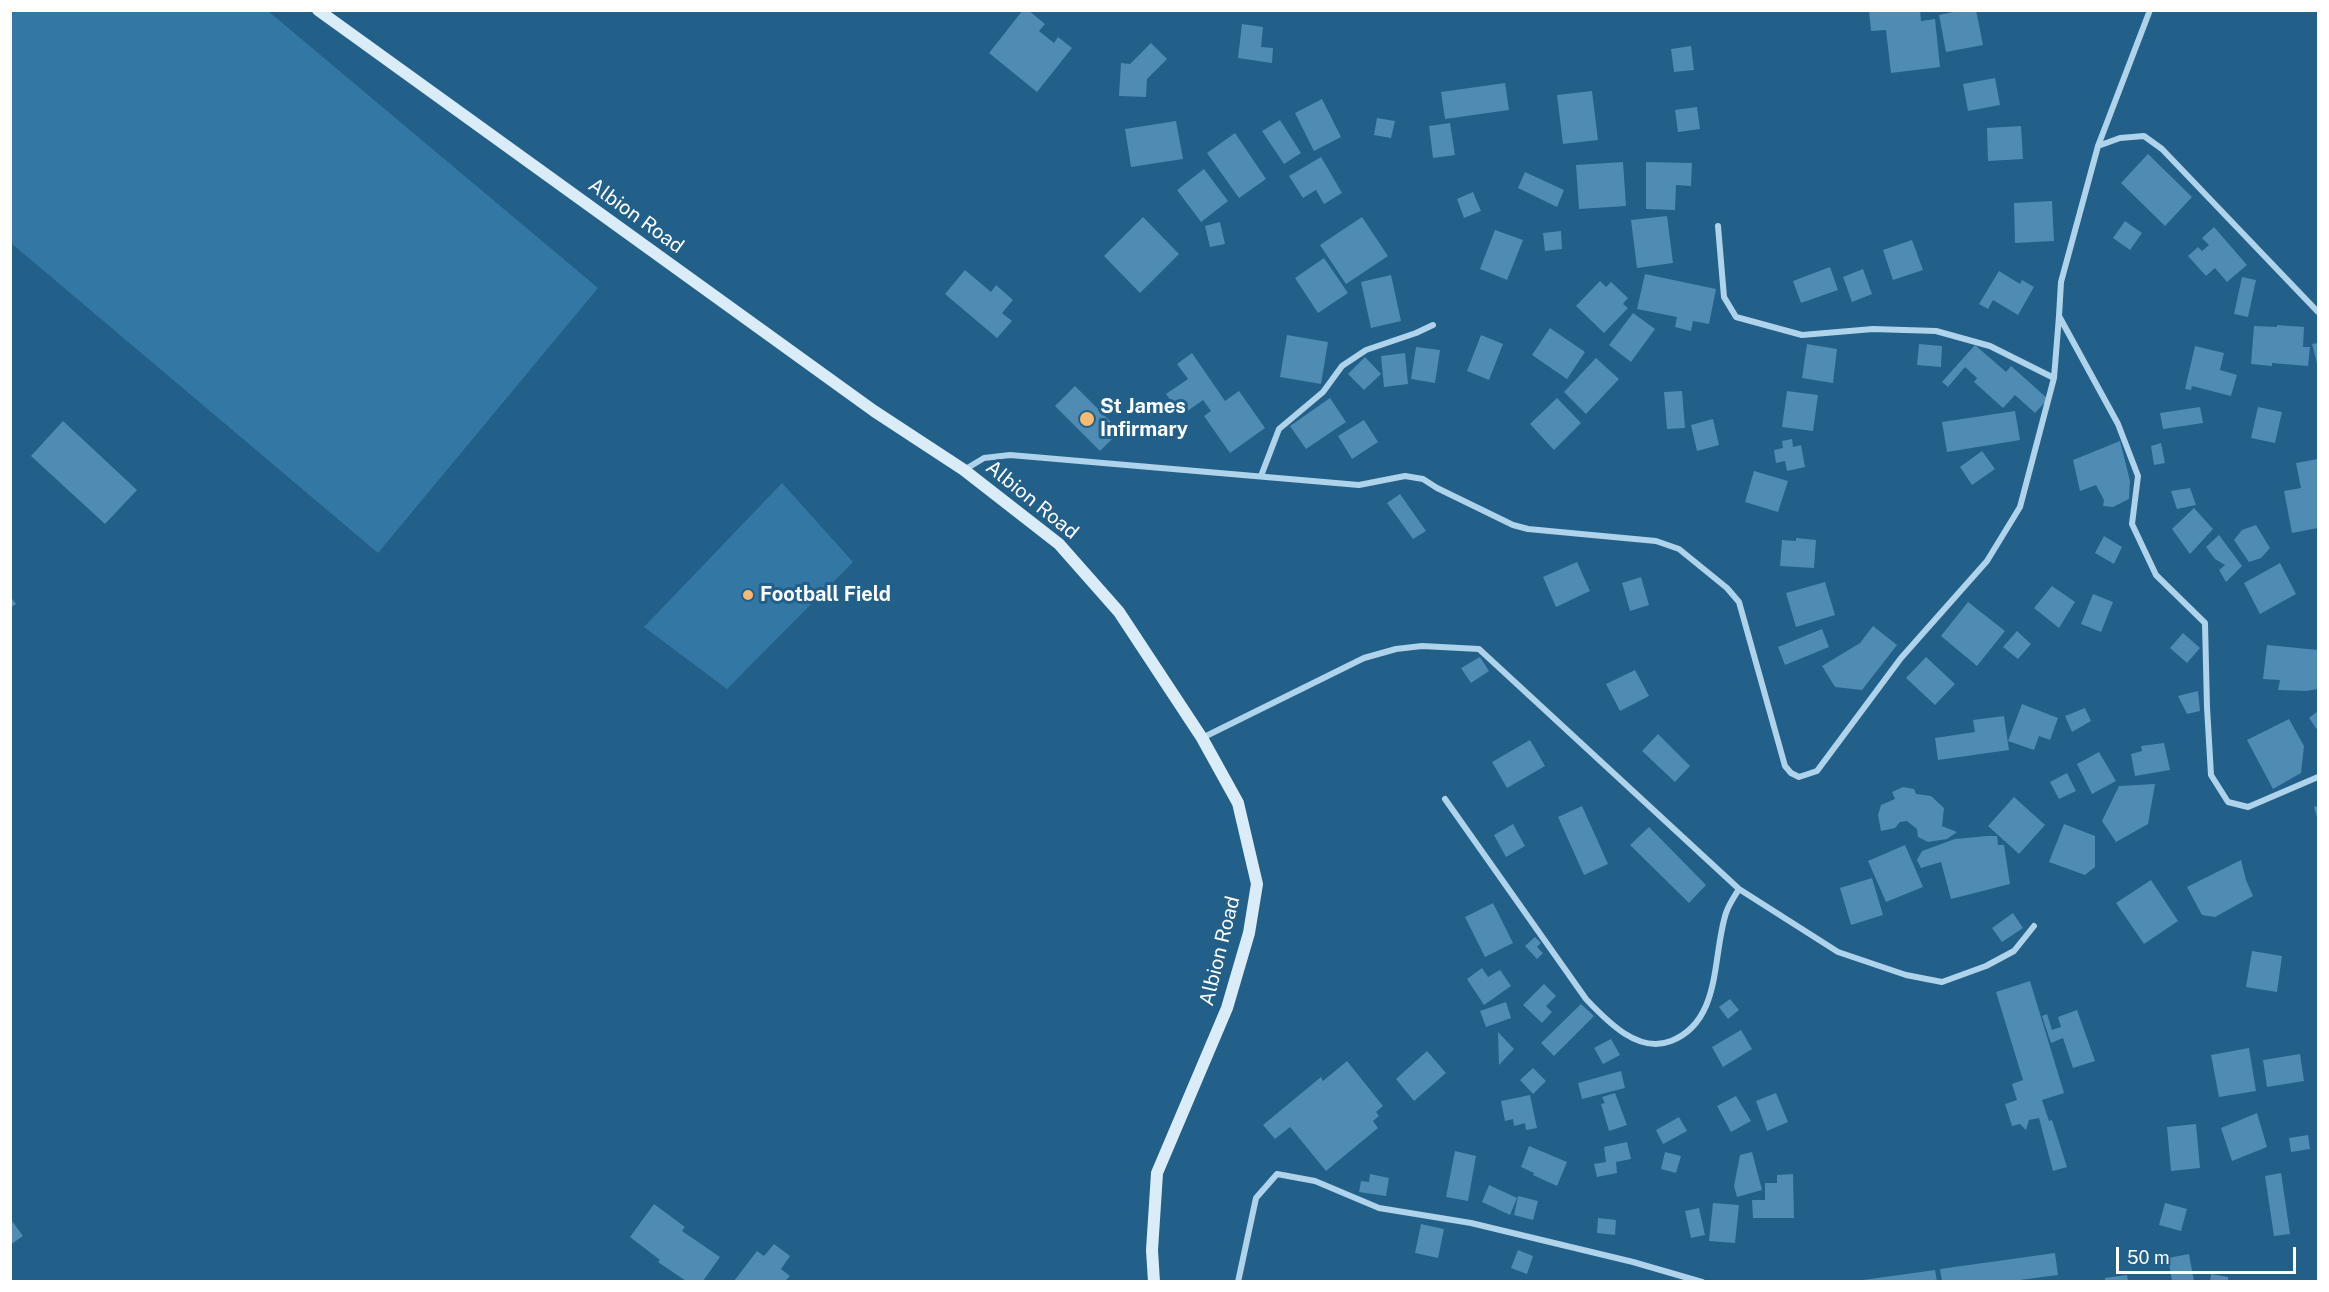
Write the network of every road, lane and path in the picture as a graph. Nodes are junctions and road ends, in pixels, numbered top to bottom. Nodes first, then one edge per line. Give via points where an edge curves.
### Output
1 (318, 10) edge
2 (2150, 10) edge
3 (2098, 146) junction
4 (1718, 226) dead end
5 (2319, 312) edge
6 (2059, 316) junction
7 (1433, 325) dead end
8 (2054, 378) junction
9 (964, 470) junction
10 (1261, 477) junction
11 (1202, 738) junction
12 (2319, 777) edge
13 (1445, 799) dead end
14 (1739, 889) junction
15 (2034, 926) dead end
16 (1154, 1281) edge
17 (1238, 1281) edge
18 (1702, 1281) edge

1 - 9 street, Albion Road via 874,411
2 - 3 street
3 - 5 street via 2144,135
3 - 6 street via 2061,282
4 - 8 street via 1724,297 1736,317 1802,334 1873,329 1936,331 1990,346
6 - 8 street
6 - 12 street via 2118,424 2138,476 2132,524 2156,575 2205,623 2211,775 2228,802 2248,807
7 - 10 street via 1366,350 1342,366 1323,392 1279,429
8 - 10 street via 2020,507 1987,561 1901,658 1817,771 1799,777 1785,766 1739,602 1679,549 1656,541 1528,529 1423,479 1405,476 1359,484
9 - 10 street via 984,458 1010,455
9 - 11 street, Albion Road via 1059,544 1119,612
11 - 14 street via 1364,658 1422,646 1479,649
11 - 16 street, Albion Road via 1238,802 1257,884 1249,933 1227,1008 1156,1173
13 - 14 street via 1586,999 1610,1024 1636,1039 1653,1044 1669,1042 1687,1034 1701,1017 1713,986 1725,915
14 - 15 street via 1838,952 1906,975 1942,982 2014,951
17 - 18 street via 1256,1198 1277,1174 1315,1181 1379,1208 1471,1223

